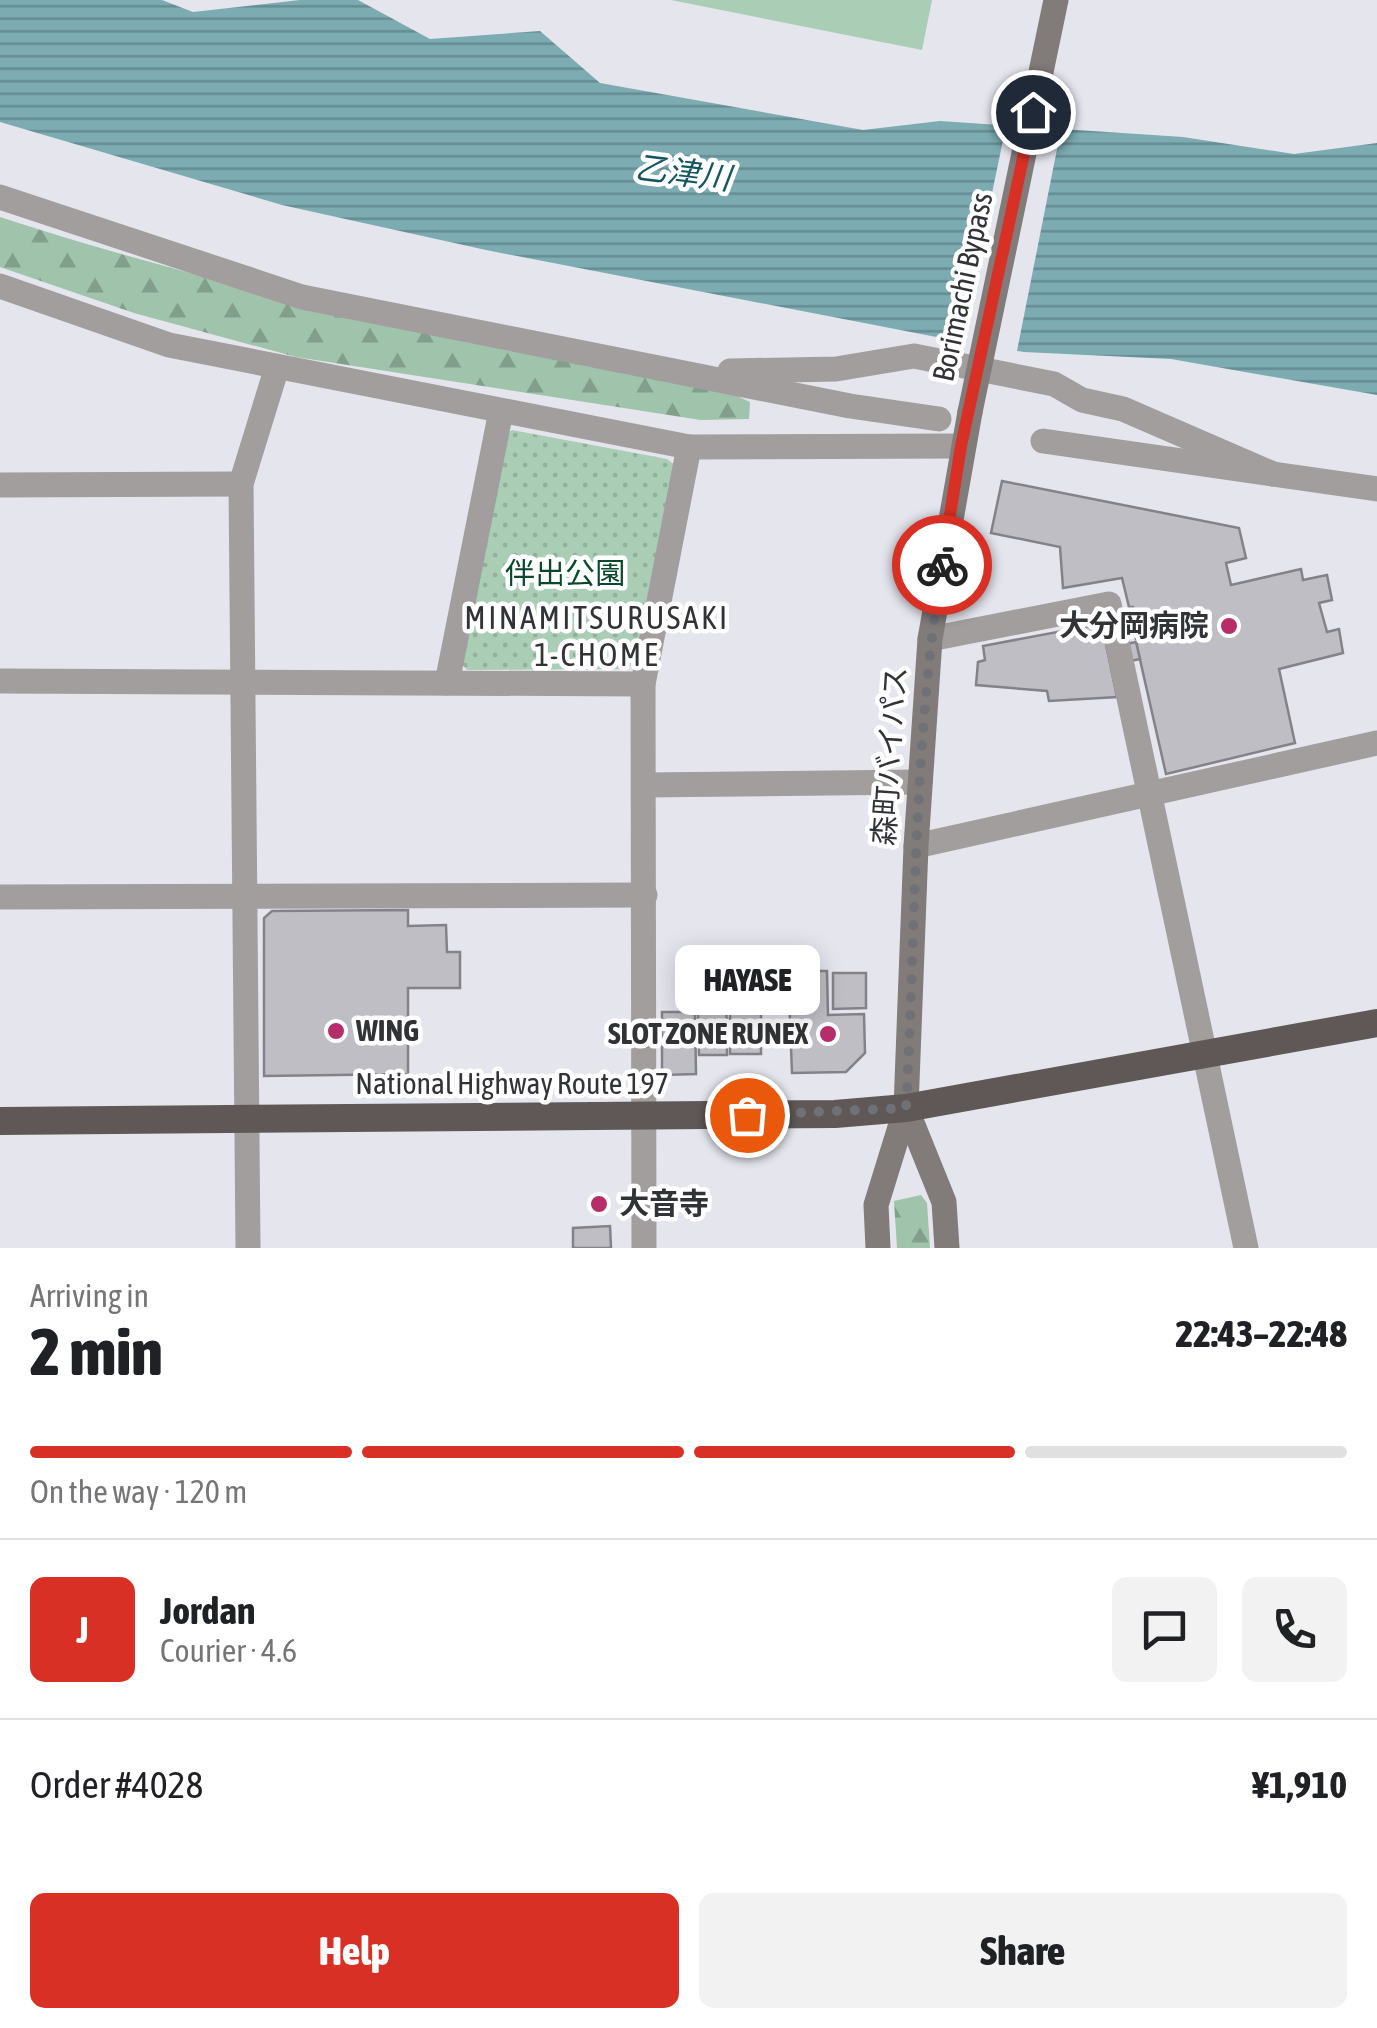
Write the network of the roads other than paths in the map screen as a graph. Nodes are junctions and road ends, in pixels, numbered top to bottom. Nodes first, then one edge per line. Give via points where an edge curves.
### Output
1 (1056, 0) edge
2 (0, 197) edge
3 (0, 286) edge
4 (276, 366) junction
5 (690, 374) junction
6 (501, 410) junction
7 (970, 412) joint
8 (940, 420) dead end
9 (1044, 441) dead end
10 (961, 446) junction
11 (689, 447) junction
12 (1273, 474) junction
13 (241, 484) junction
14 (0, 485) edge
15 (1377, 489) edge
16 (930, 639) junction
17 (0, 681) edge
18 (243, 682) junction
19 (447, 682) junction
20 (642, 684) junction
21 (1377, 743) edge
22 (920, 782) junction
23 (644, 785) junction
24 (1149, 794) junction
25 (916, 846) junction
26 (645, 895) junction
27 (245, 896) junction
28 (0, 897) edge
29 (1377, 1023) edge
30 (1204, 1055) junction
31 (906, 1108) junction
32 (644, 1115) junction
33 (247, 1118) junction
34 (0, 1121) edge
35 (248, 1248) edge
36 (644, 1248) edge
37 (878, 1248) edge
38 (947, 1248) edge
39 (1246, 1248) edge

1 - 7 main road, Borimachi Bypass, bridge
2 - 5 street via 302,296
3 - 4 street via 169,346
4 - 6 street
4 - 13 street
5 - 8 street
5 - 12 street via 836,369 914,356 1054,384
6 - 11 street
6 - 19 street
7 - 10 main road, 森町バイパス
9 - 12 street
10 - 11 street
10 - 16 main road, 森町バイパス
11 - 20 street
12 - 15 street
13 - 14 street
13 - 18 street
16 - 22 main road, 森町バイパス
16 - 24 street via 1108,604
17 - 18 street
18 - 19 street
18 - 27 street
19 - 20 street
20 - 23 street
21 - 24 street
22 - 23 street
22 - 25 main road, 森町バイパス
23 - 26 street
24 - 25 street
24 - 30 street
25 - 31 main road, 森町バイパス
26 - 27 street
26 - 32 street
27 - 28 street
27 - 33 street
29 - 30 highway, National Highway Route 197
30 - 31 highway, National Highway Route 197
30 - 39 street
31 - 32 highway, National Highway Route 197
31 - 37 main road via 876,1204
31 - 38 main road via 944,1202
32 - 33 highway, National Highway Route 197
32 - 36 street
33 - 34 highway, National Highway Route 197
33 - 35 street

